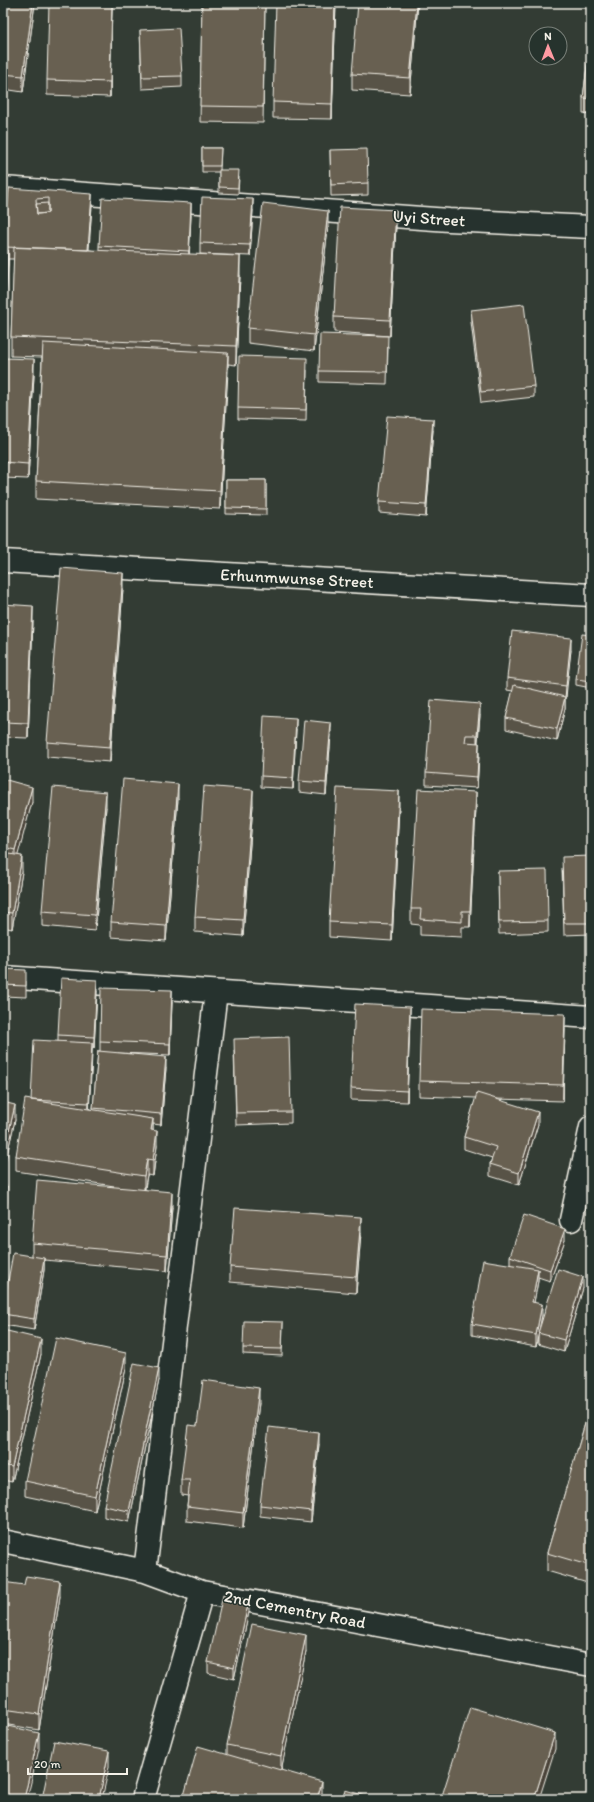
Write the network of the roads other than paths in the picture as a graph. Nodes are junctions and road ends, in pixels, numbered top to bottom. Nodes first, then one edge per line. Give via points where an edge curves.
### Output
1 (3, 188) edge
2 (591, 227) edge
3 (3, 561) edge
4 (591, 595) edge
5 (3, 977) edge
6 (216, 992) junction
7 (591, 1017) edge
8 (591, 1127) edge
9 (571, 1220) dead end
10 (3, 1541) edge
11 (145, 1571) junction
12 (202, 1592) junction
13 (591, 1665) edge
14 (143, 1799) edge

1 - 2 street, Uyi Street via 449,220
3 - 4 street, Erhunmwunse Street
5 - 6 street
6 - 7 street
6 - 11 street
8 - 9 street
10 - 11 street, 2nd Cementry Road
11 - 12 street, 2nd Cementry Road
12 - 13 street, 2nd Cementry Road
12 - 14 street

